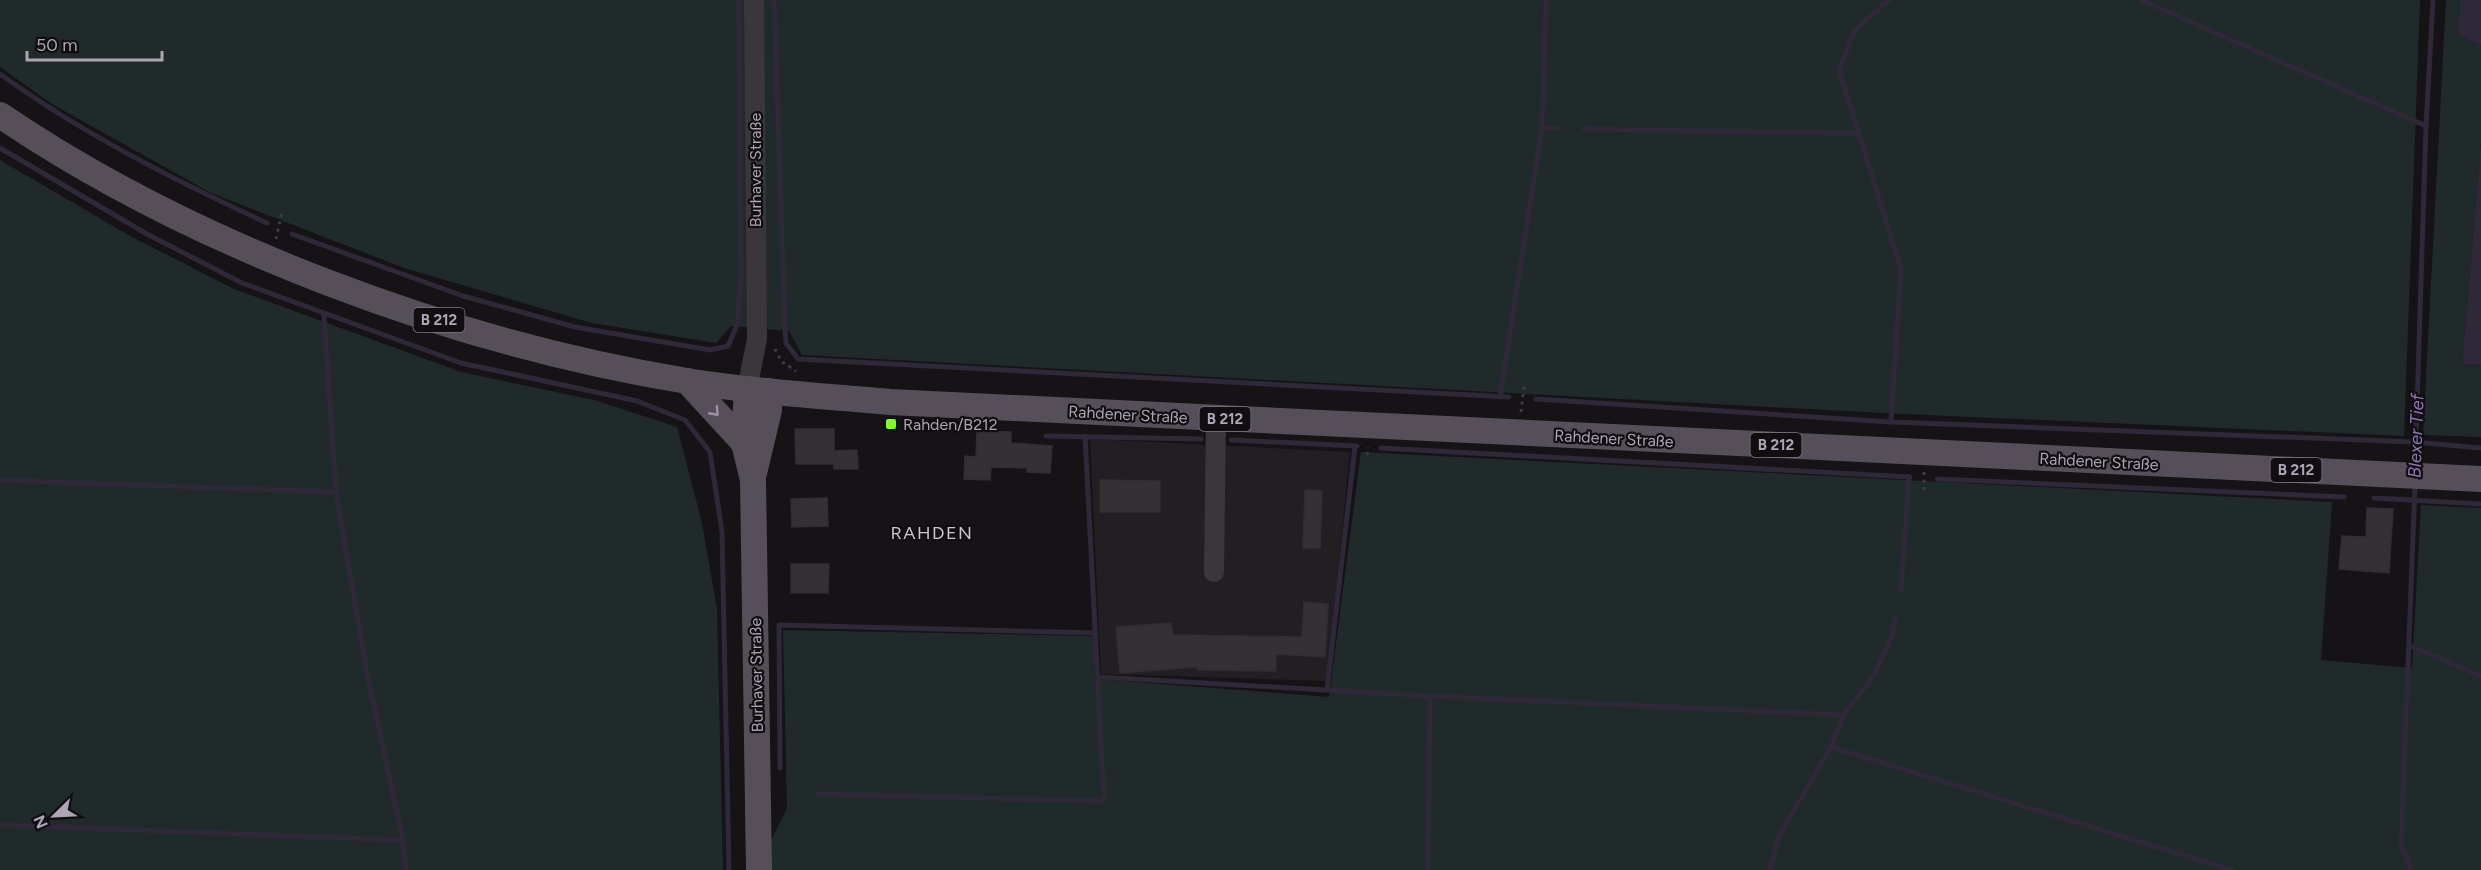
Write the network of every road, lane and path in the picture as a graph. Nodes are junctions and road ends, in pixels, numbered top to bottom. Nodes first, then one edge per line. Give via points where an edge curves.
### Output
1 (754, 0) edge
2 (0, 115) edge
3 (282, 212) dead end
4 (272, 258) junction
5 (687, 381) junction
6 (1524, 387) dead end
7 (758, 390) junction
8 (1521, 414) dead end
9 (1216, 419) junction
10 (744, 443) junction
11 (2481, 479) edge
12 (753, 480) junction
13 (1214, 572) dead end
14 (759, 870) edge

1 - 7 street, Burhaver Straße
2 - 4 main road, B 212 via 100,175 195,225
3 - 4 path
4 - 5 main road, B 212 via 382,303 480,333
5 - 7 main road, B 212
5 -> 10 main road
6 - 8 path
7 - 9 main road, Rahdener Straße / B 212 via 890,402
7 - 10 main road, Burhaver Straße
7 - 12 main road, Burhaver Straße via 769,410
9 - 11 main road, Rahdener Straße / B 212
9 - 13 street
10 - 12 main road, Burhaver Straße
12 - 14 main road, Burhaver Straße

